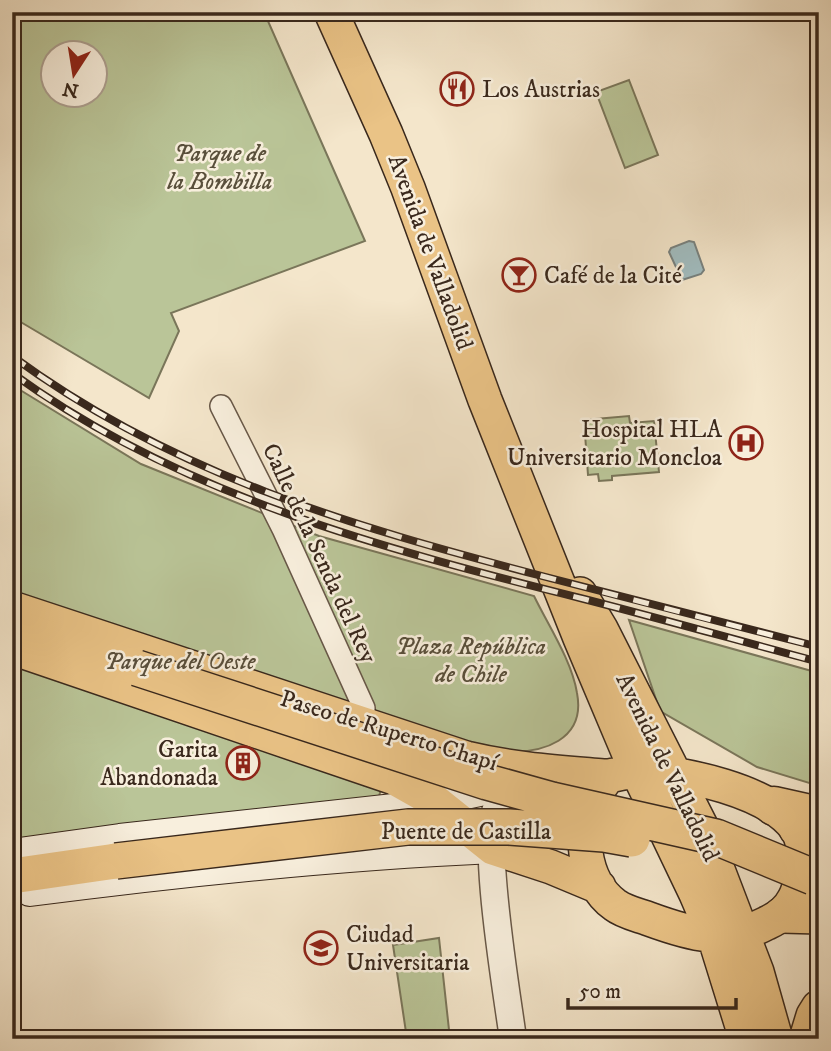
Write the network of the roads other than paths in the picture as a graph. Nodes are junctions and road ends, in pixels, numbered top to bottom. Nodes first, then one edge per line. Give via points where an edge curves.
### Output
1 (331, 12) edge
2 (221, 406) dead end
3 (523, 495) junction
4 (12, 608) edge
5 (12, 626) edge
6 (12, 649) edge
7 (364, 724) junction
8 (569, 773) junction
9 (622, 773) junction
10 (676, 775) junction
11 (534, 781) junction
12 (433, 800) junction
13 (802, 822) edge
14 (493, 848) junction
15 (12, 854) edge
16 (12, 876) edge
17 (816, 878) edge
18 (598, 887) junction
19 (12, 893) edge
20 (782, 915) junction
21 (819, 916) edge
22 (728, 935) junction
23 (819, 1008) edge
24 (513, 1039) edge
25 (746, 1039) edge
26 (776, 1039) edge
27 (807, 1039) edge

1 - 3 main road, Avenida de Valladolid via 408,188
2 - 7 street, Calle de la Senda del Rey via 365,708
3 - 9 main road, Avenida de Valladolid
3 - 10 main road, Avenida de Valladolid via 601,629
4 - 7 main road, Paseo de Ruperto Chapí
5 - 17 highway, bridge via 486,782 716,837
6 - 12 main road, Paseo de Ruperto Chapí via 394,778
7 - 8 main road, Paseo de Ruperto Chapí via 466,758
8 - 9 main road, Paseo de Ruperto Chapí
8 - 11 main road
9 - 10 main road, Paseo de Ruperto Chapí
9 - 18 main road via 595,794 586,822 585,859
9 - 22 main road, Avenida de Valladolid via 696,894
10 - 13 main road, Paseo de Ruperto Chapí via 741,790
10 - 22 main road, Avenida de Valladolid via 702,828
11 - 12 main road
11 - 14 street via 499,802 492,819
12 - 14 main road, Paseo de Ruperto Chapí
12 - 15 main road via 394,809
13 - 20 main road via 802,874 794,899
14 - 18 main road
14 - 19 main road via 135,877
14 - 24 street via 495,909
16 - 17 highway, Puente de Castilla, bridge via 408,827 509,827 604,834
18 - 22 main road via 615,906 668,926
20 - 21 highway
20 - 22 main road
22 - 25 main road
22 - 26 main road via 757,972
23 - 27 highway

